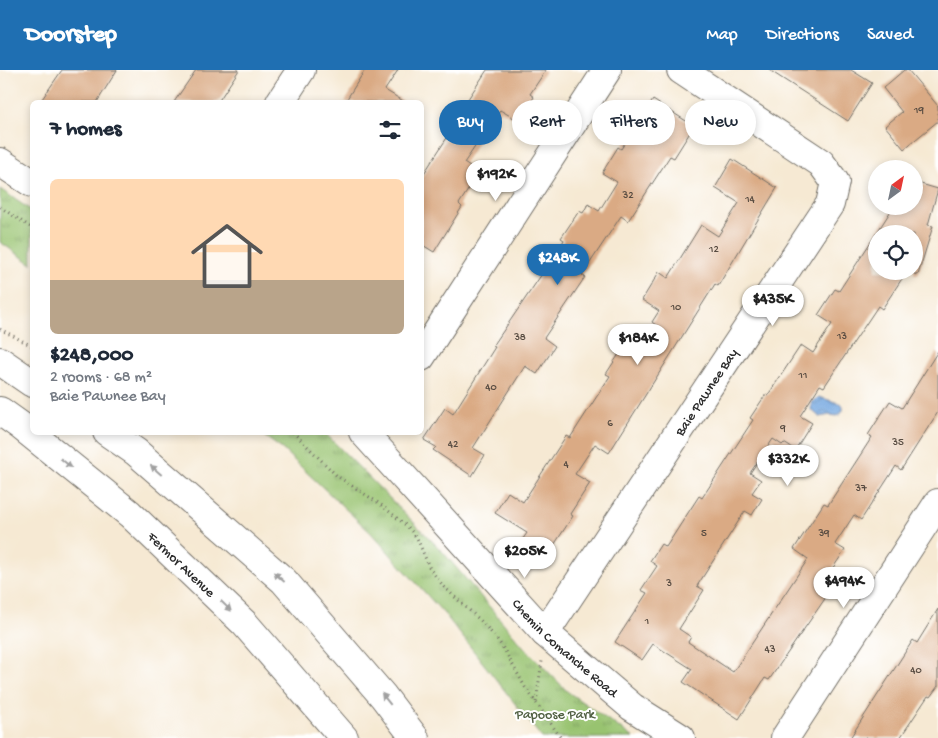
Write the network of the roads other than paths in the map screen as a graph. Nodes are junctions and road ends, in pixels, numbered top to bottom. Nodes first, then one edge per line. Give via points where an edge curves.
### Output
1 (301, 70) edge
2 (607, 70) edge
3 (681, 70) edge
4 (281, 100) edge
5 (0, 162) edge
6 (30, 182) edge
7 (424, 352) edge
8 (0, 361) edge
9 (30, 381) edge
10 (0, 411) edge
11 (30, 433) edge
12 (32, 435) edge
13 (111, 435) edge
14 (369, 435) edge
15 (938, 503) edge
16 (545, 633) junction
17 (344, 738) edge
18 (415, 738) edge
19 (681, 738) edge
20 (785, 738) edge

1 - 4 main road
2 - 7 main road
3 - 16 main road, Baie Pawnee Bay via 821,163 835,182 830,204
5 - 6 main road
8 - 9 main road
10 -> 11 main road, Fermor Avenue
12 -> 17 main road, Fermor Avenue via 123,508 246,624
18 -> 13 main road via 284,581 136,452
14 - 16 main road, Chemin Comanche Road
15 - 20 main road
16 - 19 main road, Chemin Comanche Road via 632,707

